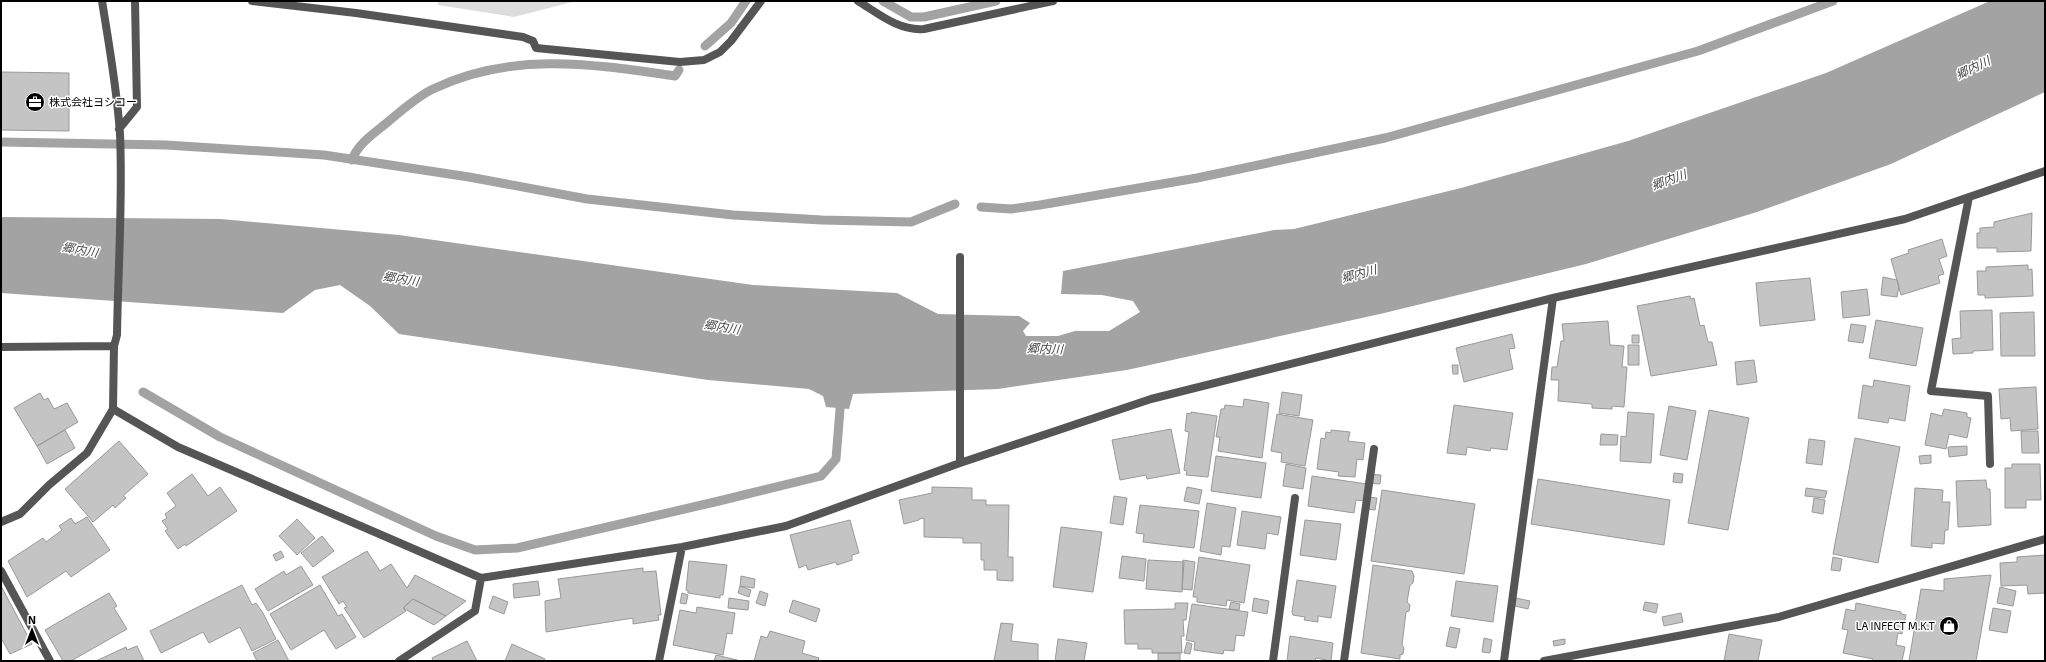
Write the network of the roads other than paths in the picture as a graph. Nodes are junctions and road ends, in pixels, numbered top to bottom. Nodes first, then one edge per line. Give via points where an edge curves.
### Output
1 (102, 1) edge
2 (135, 1) edge
3 (252, 1) edge
4 (761, 1) edge
5 (858, 1) edge
6 (1053, 1) edge
7 (119, 132) junction
8 (2045, 171) edge
9 (1969, 197) junction
10 (960, 257) dead end
11 (1553, 298) junction
12 (114, 346) junction
13 (1, 347) edge
14 (113, 409) junction
15 (1374, 449) dead end
16 (960, 463) junction
17 (1990, 464) dead end
18 (1295, 498) dead end
19 (1, 522) edge
20 (2045, 539) edge
21 (682, 547) junction
22 (1, 571) edge
23 (481, 578) junction
24 (50, 661) edge
25 (399, 661) edge
26 (659, 661) edge
27 (1273, 661) edge
28 (1344, 661) edge
29 (1504, 661) edge
30 (1544, 661) edge

1 - 7 street via 111,54
2 - 7 street via 137,107
3 - 4 street via 523,37 533,41 536,48 680,62 704,60 720,52
5 - 6 street via 901,27 912,30
7 - 12 street via 117,335
8 - 9 street
9 - 11 street via 1905,219
9 - 17 street via 1931,391 1988,396
10 - 16 street
11 - 16 street via 1150,399
11 - 29 street
12 - 13 street
12 - 14 street
14 - 19 street via 87,453 20,514
14 - 23 street via 178,447
15 - 28 street
16 - 21 street via 786,526
18 - 27 street
20 - 30 street via 1779,617
21 - 23 street
21 - 26 street
22 - 24 street
23 - 25 street via 475,612

